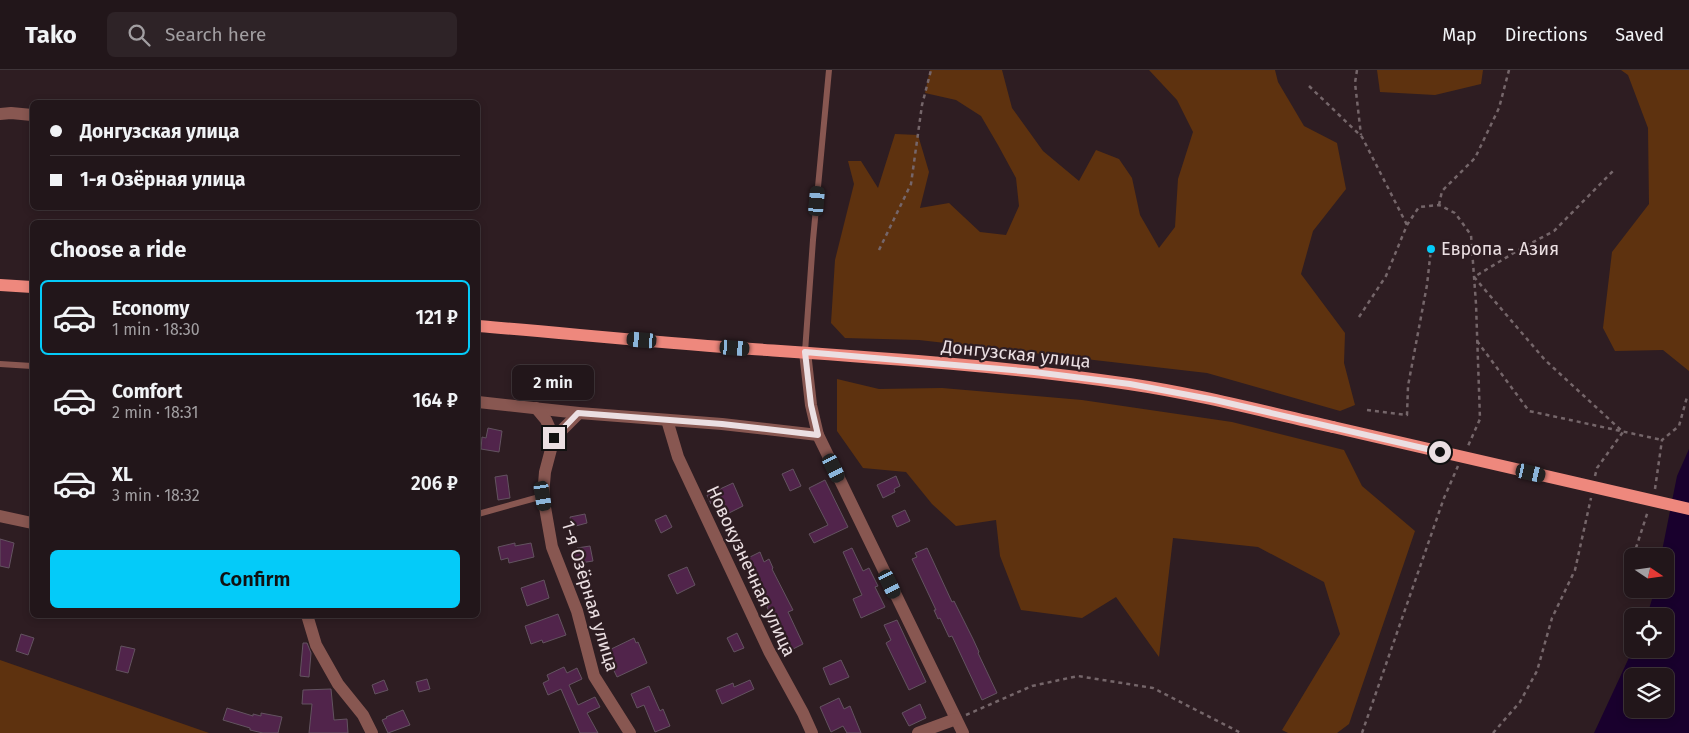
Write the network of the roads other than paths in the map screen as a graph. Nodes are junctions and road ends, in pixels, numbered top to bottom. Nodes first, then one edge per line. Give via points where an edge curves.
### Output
1 (829, 70) edge
2 (0, 114) edge
3 (30, 115) edge
4 (0, 285) edge
5 (30, 287) edge
6 (480, 326) edge
7 (805, 352) junction
8 (0, 364) edge
9 (30, 366) edge
10 (480, 402) edge
11 (536, 408) junction
12 (578, 413) junction
13 (668, 420) junction
14 (818, 435) junction
15 (554, 438) junction
16 (543, 496) junction
17 (1689, 509) edge
18 (480, 513) edge
19 (0, 516) edge
20 (30, 523) edge
21 (309, 618) edge
22 (956, 719) junction
23 (372, 733) edge
24 (630, 733) edge
25 (812, 733) edge
26 (918, 733) edge
27 (963, 733) edge

1 - 7 lane
2 - 3 street
4 - 5 main road
6 - 7 main road, Донгузская улица
7 - 14 street
7 - 17 main road, Донгузская улица, bridge via 1034,372 1130,384 1215,400
8 - 9 lane
10 - 11 street
11 - 12 street
11 - 15 street
12 - 13 street
12 - 15 street, 1-я Озёрная улица
13 - 14 street
13 - 25 street, Новокузнечная улица via 682,466 769,651
14 - 22 street
15 - 16 street, 1-я Озёрная улица via 545,472
16 - 18 lane
16 - 24 street, 1-я Озёрная улица via 552,547 577,611 594,676
19 - 20 street
21 - 23 street via 316,645
22 - 26 street
22 - 27 street

